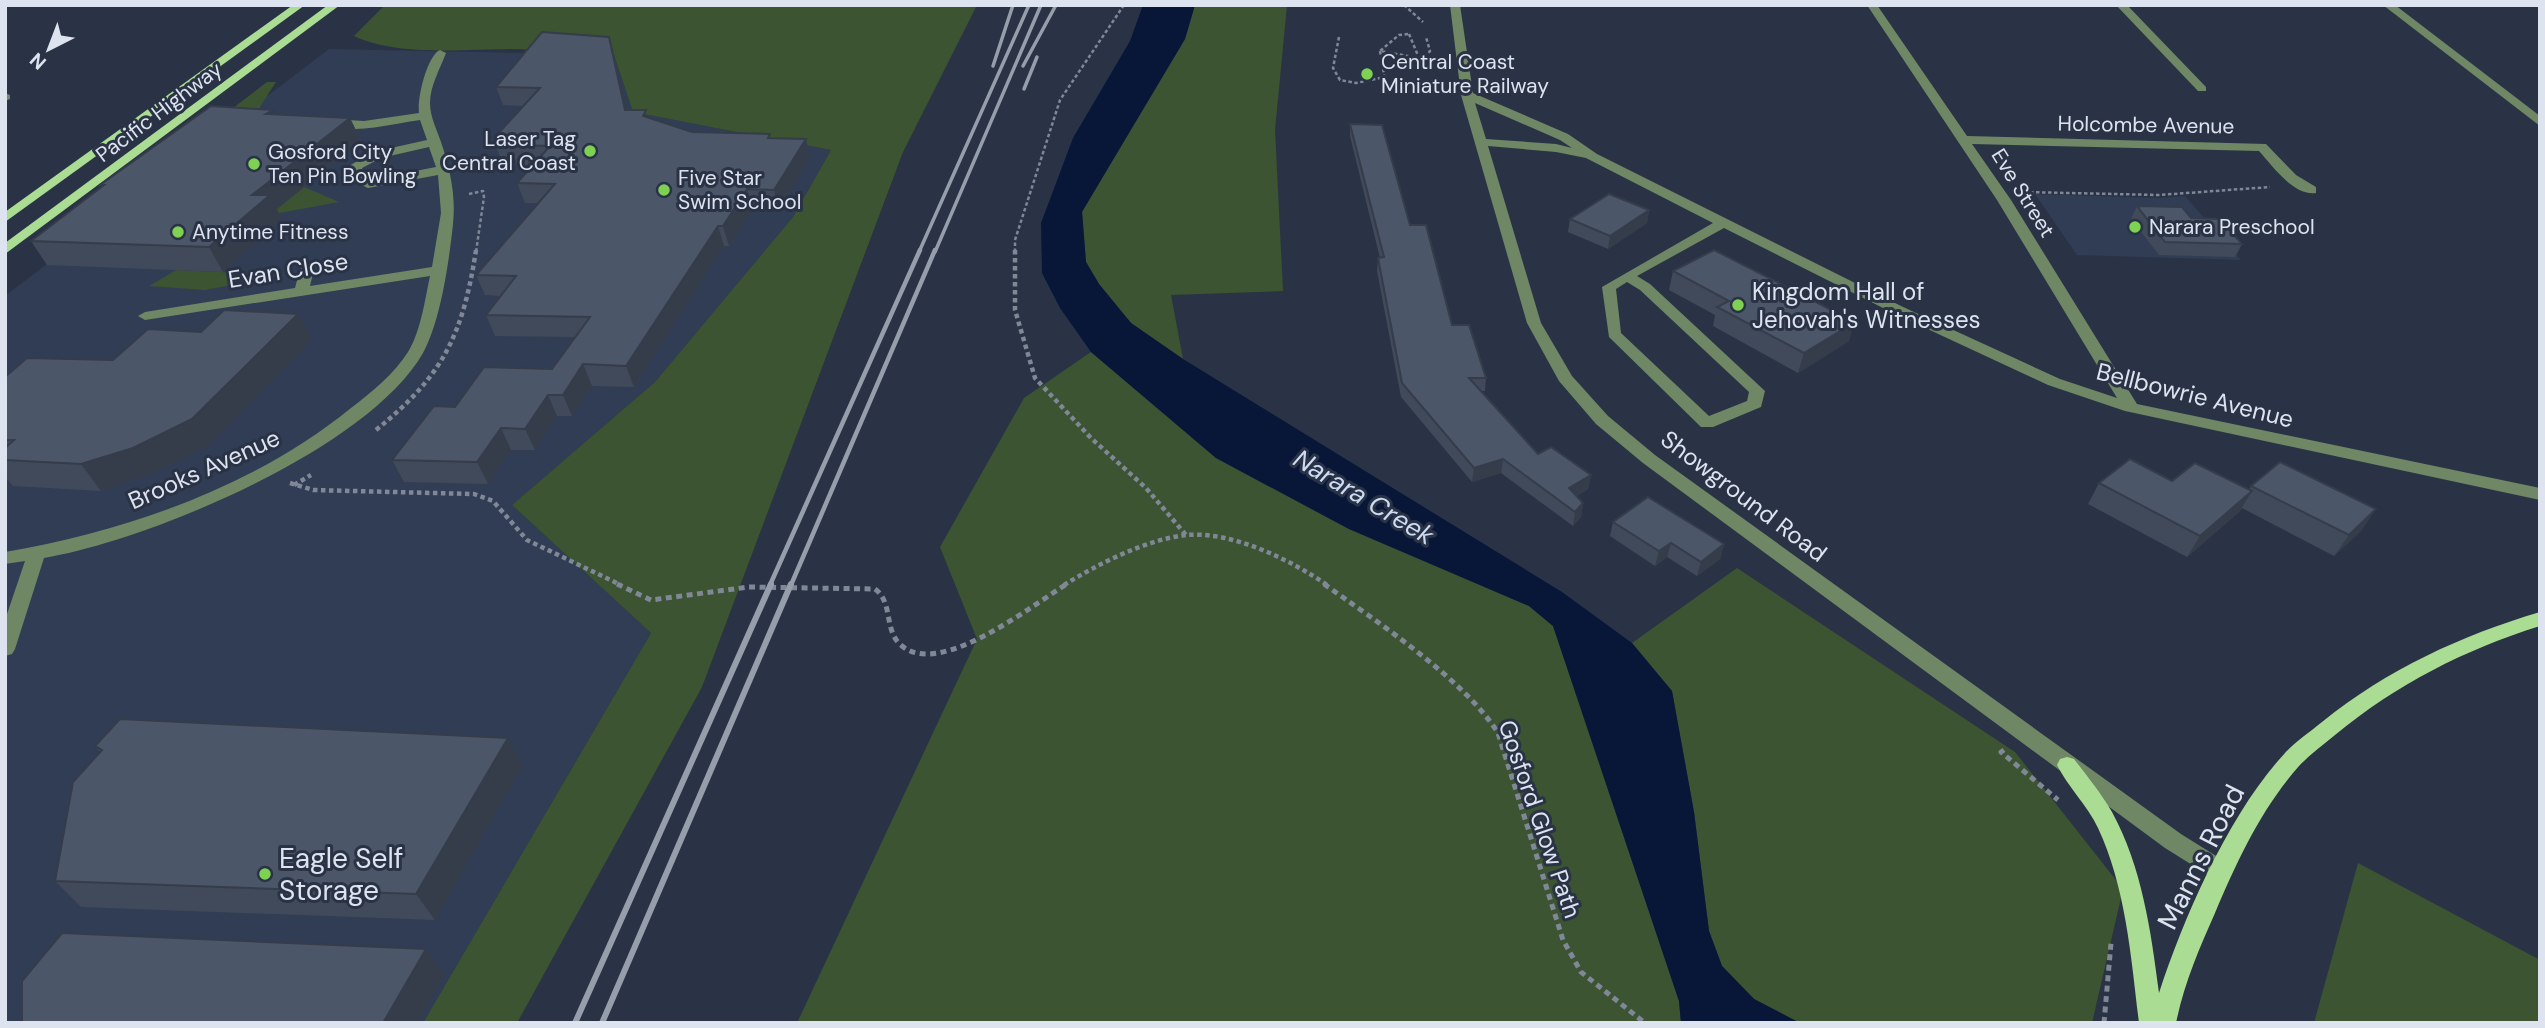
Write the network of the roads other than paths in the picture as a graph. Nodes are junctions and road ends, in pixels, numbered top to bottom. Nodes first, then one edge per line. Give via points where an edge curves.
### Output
1 (300, 5) edge
2 (335, 5) edge
3 (1455, 5) edge
4 (1872, 5) edge
5 (2121, 5) edge
6 (2388, 5) edge
7 (440, 53) dead end
8 (2202, 89) dead end
9 (1467, 95) junction
10 (428, 115) junction
11 (2540, 122) edge
12 (310, 123) edge
13 (1964, 140) junction
14 (435, 142) junction
15 (1482, 142) junction
16 (1594, 158) junction
17 (443, 170) junction
18 (2311, 190) dead end
19 (5, 218) edge
20 (1724, 222) junction
21 (5, 250) edge
22 (307, 269) dead end
23 (439, 270) junction
24 (1627, 276) junction
25 (302, 291) junction
26 (145, 316) dead end
27 (2131, 408) junction
28 (2540, 494) edge
29 (36, 555) junction
30 (5, 558) edge
31 (2540, 619) edge
32 (5, 649) edge
33 (2067, 765) junction
34 (2221, 871) junction
35 (2151, 1023) edge
36 (2164, 1023) edge

1 - 19 main road, Pacific Highway
2 - 21 main road, Pacific Highway
3 - 9 street, Showground Road
4 - 13 street, Eve Street
5 - 8 street, Holcombe Avenue
6 - 11 street
7 - 10 street, Brooks Avenue via 424,104
9 - 15 street, Showground Road
9 - 16 street, Bellbowrie Avenue via 1564,137
10 - 12 street via 364,125
10 - 14 street, Brooks Avenue
13 - 18 street, Holcombe Avenue via 2262,147
13 - 27 street, Eve Street
14 - 17 street, Brooks Avenue
14 - 17 street via 366,159 355,166 356,175 368,184
15 - 16 street, Bellbowrie Avenue via 1556,148
15 - 33 street, Showground Road via 1534,323 1564,378 1602,420 1750,535
16 - 20 street, Bellbowrie Avenue
17 - 23 street, Brooks Avenue via 447,198
20 - 24 street
20 - 27 street, Bellbowrie Avenue via 2042,377
22 - 25 street
23 - 25 street, Evan Close
23 - 29 street, Brooks Avenue via 416,353 353,415 269,470 156,518
24 - 24 street via 1645,287 1757,391 1755,404 1707,423 1614,334 1609,287
25 - 26 street, Evan Close
27 - 28 street, Bellbowrie Avenue
29 - 30 street, Brooks Avenue
29 - 32 street
31 - 34 main road, Manns Road via 2454,647 2363,699 2291,760 2265,793
33 - 34 street, Showground Road
33 - 35 main road via 2108,826 2126,871 2141,938
34 - 36 main road, Manns Road via 2170,991

